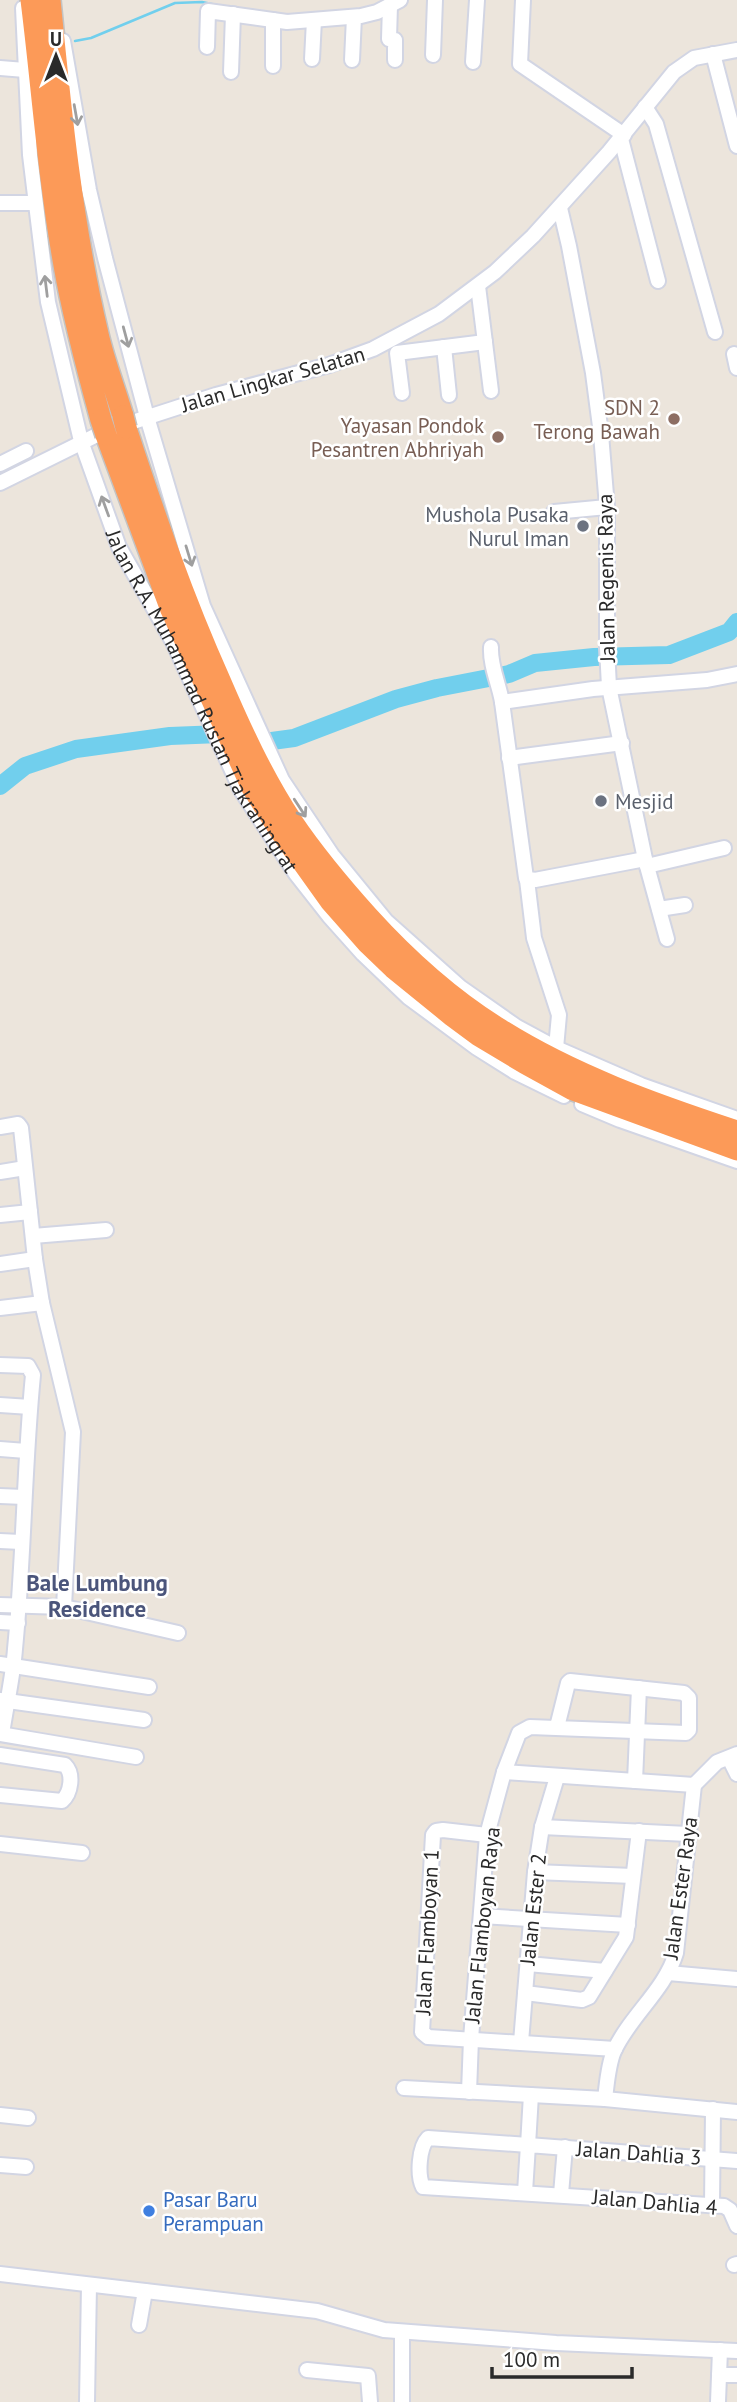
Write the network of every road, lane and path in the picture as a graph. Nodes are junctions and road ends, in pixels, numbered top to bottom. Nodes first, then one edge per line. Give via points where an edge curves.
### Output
1 (25, 0) edge
2 (31, 0) edge
3 (52, 0) edge
4 (435, 0) edge
5 (477, 0) edge
6 (523, 0) edge
7 (395, 3) edge
8 (233, 14) junction
9 (354, 17) junction
10 (272, 20) junction
11 (314, 20) junction
12 (207, 47) dead end
13 (737, 50) edge
14 (713, 54) junction
15 (433, 55) dead end
16 (312, 59) dead end
17 (352, 60) dead end
18 (395, 60) dead end
19 (473, 62) dead end
20 (273, 66) dead end
21 (0, 68) edge
22 (25, 70) junction
23 (231, 72) dead end
24 (645, 107) junction
25 (622, 137) junction
26 (737, 146) edge
27 (0, 203) edge
28 (35, 203) junction
29 (559, 208) junction
30 (658, 281) dead end
31 (478, 286) junction
32 (715, 332) dead end
33 (485, 342) junction
34 (444, 347) junction
35 (491, 391) dead end
36 (402, 393) dead end
37 (449, 395) dead end
38 (148, 417) junction
39 (114, 424) junction
40 (81, 441) junction
41 (26, 451) dead end
42 (0, 464) edge
43 (0, 483) edge
44 (607, 507) junction
45 (554, 512) dead end
46 (491, 648) dead end
47 (737, 674) edge
48 (609, 687) junction
49 (502, 702) junction
50 (237, 735) junction
51 (622, 743) junction
52 (509, 758) junction
53 (246, 788) junction
54 (724, 848) dead end
55 (646, 862) junction
56 (527, 880) junction
57 (685, 905) dead end
58 (659, 909) junction
59 (667, 939) dead end
60 (556, 1048) junction
61 (737, 1119) edge
62 (0, 1127) edge
63 (737, 1131) edge
64 (737, 1150) edge
65 (737, 1161) edge
66 (25, 1168) junction
67 (0, 1172) edge
68 (30, 1212) junction
69 (0, 1215) edge
70 (106, 1230) dead end
71 (33, 1236) junction
72 (35, 1259) junction
73 (0, 1264) edge
74 (42, 1303) junction
75 (0, 1308) edge
76 (0, 1364) edge
77 (0, 1405) edge
78 (30, 1407) junction
79 (0, 1450) edge
80 (26, 1451) junction
81 (0, 1496) edge
82 (24, 1497) junction
83 (0, 1541) edge
84 (21, 1542) junction
85 (0, 1605) edge
86 (18, 1605) junction
87 (64, 1607) junction
88 (0, 1622) edge
89 (18, 1623) junction
90 (178, 1633) dead end
91 (7, 1665) edge
92 (149, 1687) dead end
93 (639, 1688) junction
94 (4, 1700) edge
95 (144, 1720) dead end
96 (557, 1727) junction
97 (638, 1732) junction
98 (1, 1734) edge
99 (0, 1755) edge
100 (136, 1757) dead end
101 (728, 1758) edge
102 (504, 1772) junction
103 (737, 1774) edge
104 (557, 1777) junction
105 (635, 1781) junction
106 (694, 1785) junction
107 (0, 1795) edge
108 (542, 1827) junction
109 (639, 1831) junction
110 (688, 1834) junction
111 (487, 1835) junction
112 (0, 1844) edge
113 (82, 1853) dead end
114 (535, 1872) junction
115 (633, 1876) junction
116 (481, 1916) junction
117 (530, 1918) junction
118 (628, 1925) junction
119 (528, 1964) junction
120 (605, 1971) junction
121 (668, 1973) junction
122 (737, 1979) edge
123 (525, 1993) junction
124 (471, 2039) junction
125 (521, 2042) junction
126 (615, 2049) junction
127 (404, 2088) dead end
128 (469, 2092) junction
129 (531, 2095) junction
130 (605, 2099) junction
131 (713, 2109) junction
132 (737, 2112) edge
133 (0, 2115) edge
134 (28, 2118) dead end
135 (528, 2145) junction
136 (565, 2147) junction
137 (712, 2158) junction
138 (737, 2161) edge
139 (0, 2165) edge
140 (26, 2167) dead end
141 (525, 2192) junction
142 (561, 2194) junction
143 (712, 2205) junction
144 (737, 2226) edge
145 (0, 2274) edge
146 (89, 2285) junction
147 (145, 2291) junction
148 (139, 2325) dead end
149 (402, 2332) junction
150 (720, 2350) junction
151 (737, 2351) edge
152 (307, 2370) dead end
153 (719, 2375) junction
154 (737, 2375) edge
155 (87, 2402) edge
156 (370, 2402) edge
157 (402, 2402) edge
158 (718, 2402) edge

1 - 22 street, Jalan R.A. Muhammad Ruslan Tjakraningrat
2 - 39 highway, Jalan R.A. Muhammad Ruslan Tjakraningrat via 64,265 81,345
3 -> 38 street, Jalan R.A. Muhammad Ruslan Tjakraningrat via 92,204
3 - 39 highway, Jalan R.A. Muhammad Ruslan Tjakraningrat via 64,138
4 - 15 street
5 - 19 street
6 - 25 street via 520,64
7 - 9 street
7 - 18 street via 389,39 395,40
8 - 10 street
8 - 12 street via 208,11
8 - 23 street
9 - 11 street
9 - 17 street
10 - 11 street
10 - 20 street
11 - 16 street
13 - 14 street, Jalan Lingkar Selatan
14 - 24 street, Jalan Lingkar Selatan via 681,66
14 - 26 street
21 - 22 street
22 - 28 street, Jalan R.A. Muhammad Ruslan Tjakraningrat
24 - 25 street, Jalan Lingkar Selatan
24 - 32 street via 658,130
25 - 29 street, Jalan Lingkar Selatan
25 - 30 street
27 - 28 street
40 -> 28 street, Jalan R.A. Muhammad Ruslan Tjakraningrat via 48,302
29 - 31 street, Jalan Lingkar Selatan
29 - 44 street, Jalan Regenis Raya via 593,373
31 - 33 street
31 - 38 street, Jalan Lingkar Selatan via 439,314 373,349
33 - 34 street
33 - 35 street
34 - 36 street via 397,353
34 - 37 street
38 - 40 street, Jalan Lingkar Selatan
38 -> 50 street, Jalan R.A. Muhammad Ruslan Tjakraningrat
39 - 50 highway, Jalan R.A. Muhammad Ruslan Tjakraningrat
40 - 43 street, Jalan Lingkar Selatan
50 -> 40 street, Jalan R.A. Muhammad Ruslan Tjakraningrat via 173,642 119,547
41 - 42 street
44 - 45 street
44 - 48 street, Jalan Regenis Raya
46 - 49 street
47 - 48 street
48 - 49 street
48 - 51 street, Jalan Regenis Raya
49 - 52 street
50 - 53 highway, Jalan R.A. Muhammad Ruslan Tjakraningrat
50 -> 60 street, Jalan R.A. Muhammad Ruslan Tjakraningrat via 282,780 332,855 386,921 460,987
50 - 63 highway, Jalan R.A. Muhammad Ruslan Tjakraningrat via 317,854 429,978 541,1053 634,1095
51 - 52 street
51 - 55 street, Jalan Regenis Raya
52 - 56 street
53 - 64 highway, Jalan R.A. Muhammad Ruslan Tjakraningrat via 368,944 479,1036 573,1090
53 - 65 street, Jalan R.A. Muhammad Ruslan Tjakraningrat via 296,874 329,916 363,954 434,1017 515,1072 561,1094
54 - 55 street
55 - 56 street
55 - 58 street, Jalan Regenis Raya
56 - 60 street via 534,938 559,1015
57 - 58 street
58 - 59 street, Jalan Regenis Raya
60 - 61 street, Jalan R.A. Muhammad Ruslan Tjakraningrat
62 - 66 street via 20,1125
66 - 67 street
66 - 68 street
68 - 69 street
68 - 71 street
70 - 71 street
71 - 72 street
72 - 73 street
72 - 74 street
74 - 75 street
74 - 87 street via 73,1432
76 - 78 street via 28,1366 33,1371
77 - 78 street
78 - 80 street
79 - 80 street
80 - 82 street
81 - 82 street
82 - 84 street
83 - 84 street
84 - 86 street
85 - 86 street
86 - 87 street
86 - 89 street
87 - 90 street
88 - 89 street
89 - 91 street
91 - 92 street
91 - 94 street
93 - 96 street via 569,1681
93 - 97 street
93 - 97 street via 686,1694 689,1730 684,1734
94 - 95 street
94 - 98 street
96 - 97 street
96 - 102 street, Jalan Flamboyan Raya via 530,1727 519,1733
97 - 105 street
98 - 100 street
99 - 107 street via 65,1765 70,1776 69,1793 62,1801
101 - 103 street
101 - 106 street
102 - 104 street
102 - 111 street, Jalan Flamboyan Raya
104 - 105 street
104 - 108 street, Jalan Ester 2
105 - 106 street
106 - 110 street, Jalan Ester Raya
108 - 109 street
108 - 114 street, Jalan Ester 2
109 - 110 street
109 - 115 street
110 - 121 street, Jalan Ester Raya via 676,1953
111 - 116 street, Jalan Flamboyan Raya
111 - 124 street, Jalan Flamboyan 1 via 436,1831 433,1835 421,2029 428,2037
112 - 113 street
114 - 115 street
114 - 117 street, Jalan Ester 2
115 - 118 street
116 - 117 street
116 - 124 street, Jalan Flamboyan Raya
117 - 118 street
117 - 119 street, Jalan Ester 2
118 - 120 street via 625,1939
119 - 120 street
119 - 123 street, Jalan Ester 2
120 - 123 street via 586,1999
121 - 122 street
121 - 126 street, Jalan Ester Raya
123 - 125 street, Jalan Ester 2
124 - 125 street
124 - 128 street, Jalan Flamboyan Raya
125 - 126 street
126 - 130 street, Jalan Ester Raya
127 - 128 street
128 - 129 street
129 - 130 street
129 - 135 street
130 - 131 street
131 - 132 street
131 - 137 street
133 - 134 street
135 - 136 street, Jalan Dahlia 3
135 - 141 street
135 - 141 street, Jalan Dahlia 4 via 428,2138 422,2146 420,2179 426,2188
136 - 137 street, Jalan Dahlia 3
136 - 142 street
137 - 138 street, Jalan Dahlia 3
137 - 143 street
139 - 140 street
141 - 142 street, Jalan Dahlia 4
142 - 143 street, Jalan Dahlia 4
143 - 144 street, Jalan Dahlia 4 via 728,2208
145 - 146 street
146 - 147 street
146 - 155 street
147 - 148 street
147 - 149 street via 317,2311
149 - 150 street
149 - 157 street
150 - 151 street
150 - 153 street
152 - 156 street via 368,2376
153 - 154 street
153 - 158 street

